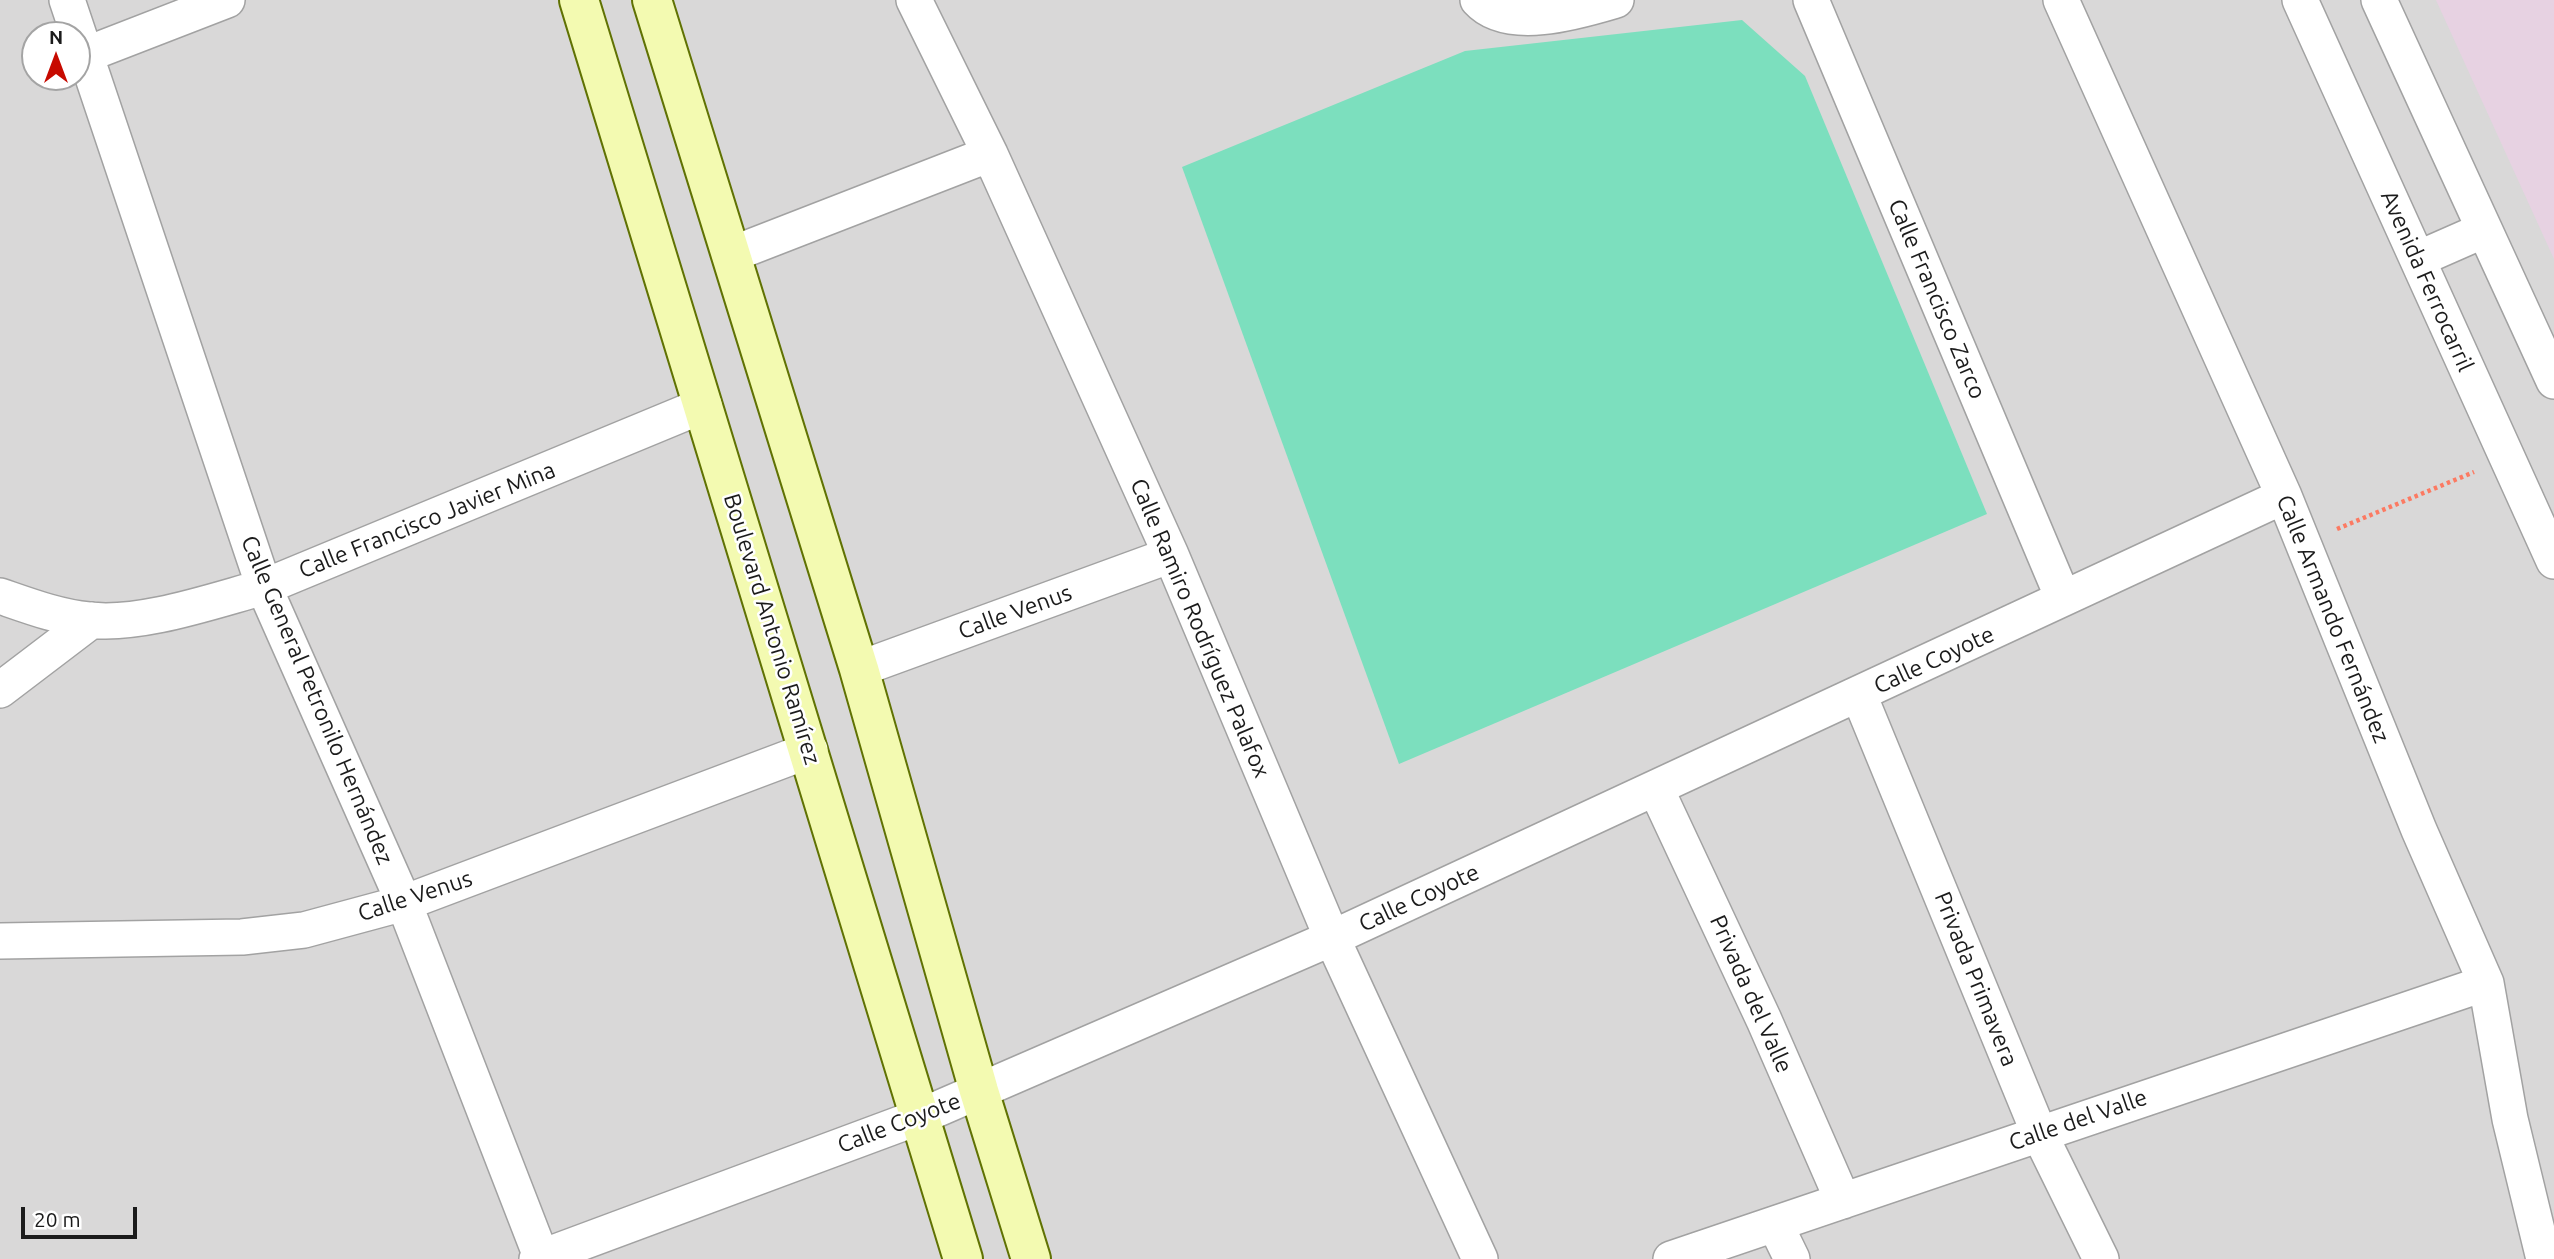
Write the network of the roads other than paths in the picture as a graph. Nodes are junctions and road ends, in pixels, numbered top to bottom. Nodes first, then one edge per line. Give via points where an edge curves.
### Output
1 (67, 0) edge
2 (227, 0) edge
3 (579, 0) edge
4 (652, 0) edge
5 (914, 0) edge
6 (1615, 0) edge
7 (1811, 0) edge
8 (2060, 0) edge
9 (2300, 0) edge
10 (2378, 0) edge
11 (1489, 7) edge
12 (74, 21) edge
13 (91, 53) edge
14 (91, 73) edge
15 (990, 154) junction
16 (2484, 230) junction
17 (730, 255) junction
18 (2417, 259) junction
19 (2554, 381) edge
20 (704, 405) junction
21 (2284, 496) junction
22 (1171, 555) junction
23 (2554, 561) edge
24 (264, 587) junction
25 (0, 596) edge
26 (2063, 598) junction
27 (93, 620) junction
28 (859, 669) junction
29 (0, 690) edge
30 (1859, 695) junction
31 (810, 750) junction
32 (1656, 789) junction
33 (404, 903) junction
34 (1332, 938) junction
35 (0, 940) edge
36 (2486, 984) junction
37 (979, 1091) junction
38 (919, 1117) junction
39 (2039, 1133) junction
40 (1843, 1201) junction
41 (1775, 1224) junction
42 (540, 1259) edge
43 (963, 1259) edge
44 (1031, 1259) edge
45 (1480, 1259) edge
46 (1671, 1259) edge
47 (1792, 1259) edge
48 (2101, 1259) edge
49 (2544, 1259) edge

1 - 12 street, Calle General Petronilo Hernández
2 - 13 street
3 - 20 main road, Boulevard Antonio Ramírez
4 - 17 main road
5 - 15 street, Calle Ramiro Rodríguez Palafox
6 - 11 street via 1553,15 1521,17
7 - 26 street, Calle Francisco Zarco
8 - 21 street, Calle Armando Fernández
9 - 18 street, Avenida Ferrocarril
10 - 16 street
14 - 24 street, Calle General Petronilo Hernández
15 - 17 street
15 - 22 street, Calle Ramiro Rodríguez Palafox
16 - 18 street
16 - 19 street
17 - 28 main road
18 - 23 street, Avenida Ferrocarril
20 - 24 street, Calle Francisco Javier Mina
20 - 31 main road, Boulevard Antonio Ramírez
21 - 26 street, Calle Coyote
21 - 36 street, Calle Armando Fernández
22 - 28 street, Calle Venus
22 - 34 street, Calle Ramiro Rodríguez Palafox
24 - 27 street, Calle Francisco Javier Mina via 187,608
24 - 33 street, Calle General Petronilo Hernández
25 - 27 street, Calle Francisco Javier Mina via 64,617
26 - 30 street, Calle Coyote
27 - 29 street
28 - 37 main road
30 - 32 street, Calle Coyote
30 - 39 street, Privada Primavera
31 - 33 street, Calle Venus
31 - 38 main road, Boulevard Antonio Ramírez
32 - 34 street, Calle Coyote
32 - 40 street, Privada del Valle
33 - 35 street, Calle Venus via 304,930 242,937
33 - 42 street, Calle General Petronilo Hernández
34 - 37 street, Calle Coyote
34 - 45 street, Calle Ramiro Rodríguez Palafox
36 - 39 street, Calle del Valle
36 - 49 street, Calle Armando Fernández via 2510,1119
37 - 38 street, Calle Coyote
37 - 44 main road
38 - 42 street, Calle Coyote
38 - 43 main road, Boulevard Antonio Ramírez
39 - 40 street, Calle del Valle
39 - 48 street, Privada Primavera
40 - 41 street, Calle del Valle
41 - 46 street, Calle del Valle
41 - 47 street

